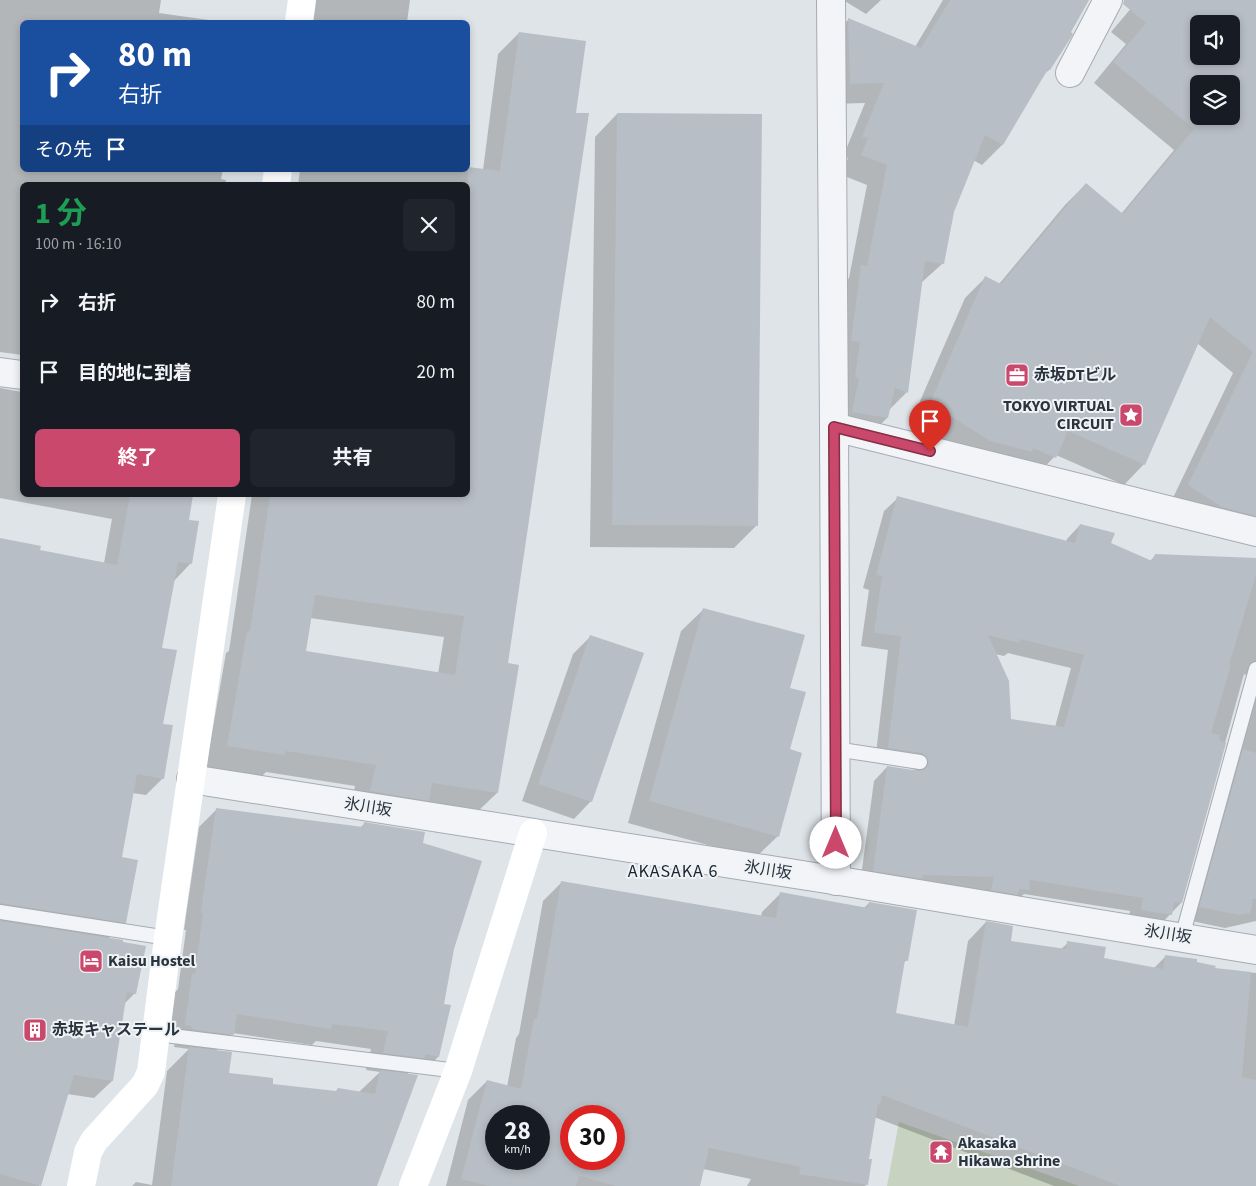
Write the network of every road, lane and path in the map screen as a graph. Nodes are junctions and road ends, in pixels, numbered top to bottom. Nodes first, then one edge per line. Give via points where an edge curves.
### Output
1 (302, 0) edge
2 (831, 0) edge
3 (1108, 0) edge
4 (298, 20) edge
5 (1070, 73) dead end
6 (0, 372) edge
7 (20, 375) edge
8 (834, 427) junction
9 (232, 497) edge
10 (1256, 532) edge
11 (1256, 669) edge
12 (835, 749) junction
13 (920, 762) dead end
14 (191, 779) junction
15 (533, 833) junction
16 (836, 881) junction
17 (0, 912) edge
18 (1182, 937) junction
19 (168, 938) junction
20 (1256, 950) edge
21 (156, 1034) junction
22 (458, 1071) junction
23 (80, 1186) edge
24 (413, 1186) edge

1 - 4 street
2 - 8 street
3 - 5 street
6 - 7 street
8 - 10 street
8 - 12 street
9 - 14 street
11 - 18 lane
12 - 13 lane
12 - 16 street
14 - 15 street, 氷川坂
14 - 19 street
15 - 16 street, 氷川坂
15 - 22 street
16 - 18 street, 氷川坂
17 - 19 lane
18 - 20 street, 氷川坂
19 - 21 street
21 - 22 lane
21 - 23 street via 151,1072 145,1085 94,1141
22 - 24 street

